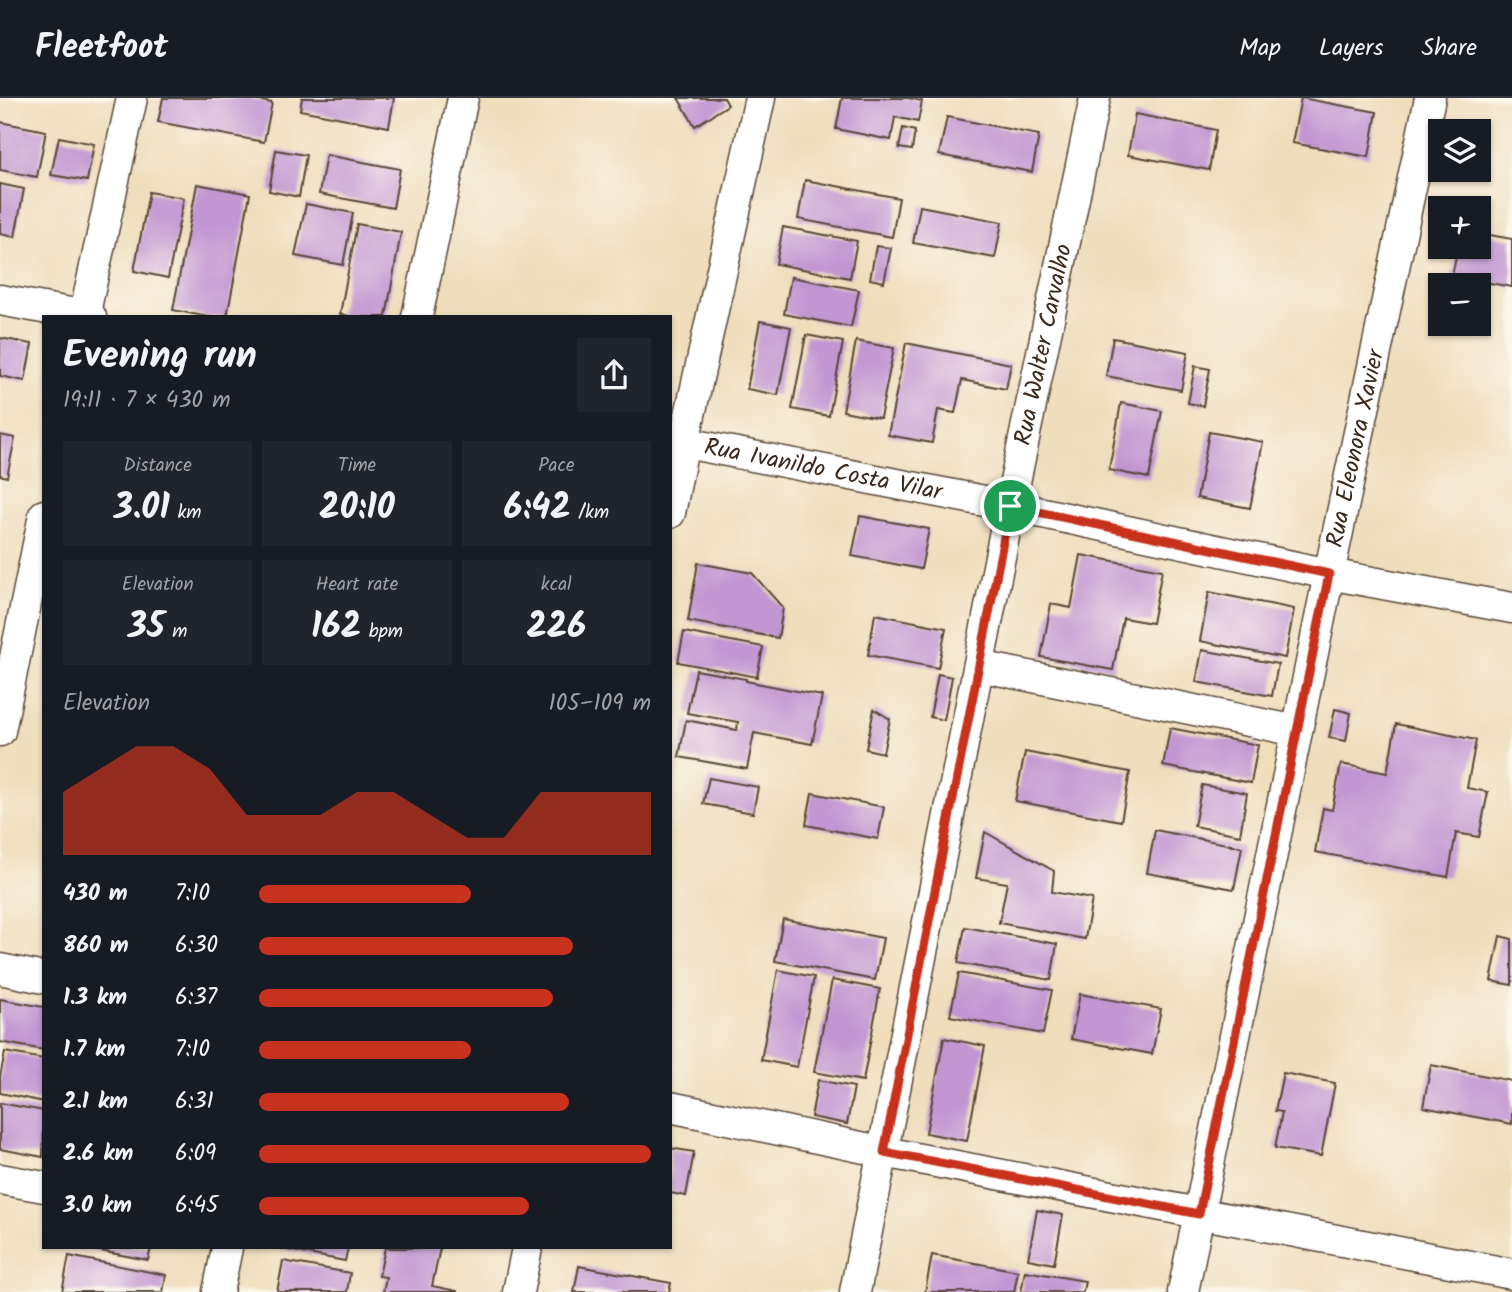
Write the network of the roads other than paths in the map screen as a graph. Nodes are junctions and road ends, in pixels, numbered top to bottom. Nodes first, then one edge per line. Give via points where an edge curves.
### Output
1 (132, 98) edge
2 (463, 98) edge
3 (760, 98) edge
4 (1095, 98) edge
5 (1430, 98) edge
6 (0, 300) edge
7 (82, 315) edge
8 (87, 315) edge
9 (417, 315) edge
10 (677, 441) edge
11 (672, 492) edge
12 (1010, 506) junction
13 (42, 525) edge
14 (1329, 574) junction
15 (1512, 608) edge
16 (979, 666) junction
17 (0, 731) edge
18 (1297, 731) junction
19 (0, 969) edge
20 (42, 978) edge
21 (672, 1107) edge
22 (884, 1152) junction
23 (0, 1178) edge
24 (42, 1187) edge
25 (1199, 1214) junction
26 (228, 1249) edge
27 (527, 1249) edge
28 (1512, 1274) edge
29 (218, 1292) edge
30 (518, 1292) edge
31 (855, 1292) edge
32 (1183, 1292) edge

1 - 8 street
2 - 9 street
3 - 10 street
4 - 12 street, Rua Walter Carvalho
5 - 14 street, Rua Eleonora Xavier
6 - 7 street
10 - 11 street
10 - 12 street, Rua Ivanildo Costa Vilar
12 - 14 street, Rua Ivanildo Costa Vilar
12 - 16 street, Rua Walter Carvalho
13 - 17 street
14 - 15 street, Rua Ivanildo Costa Vilar
14 - 18 street, Rua Eleonora Xavier
16 - 18 street
16 - 22 street, Rua Walter Carvalho
18 - 25 street, Rua Eleonora Xavier
19 - 20 street
21 - 22 street
22 - 25 street
22 - 31 street, Rua Walter Carvalho
23 - 24 street
25 - 28 street
25 - 32 street, Rua Eleonora Xavier
26 - 29 street
27 - 30 street

